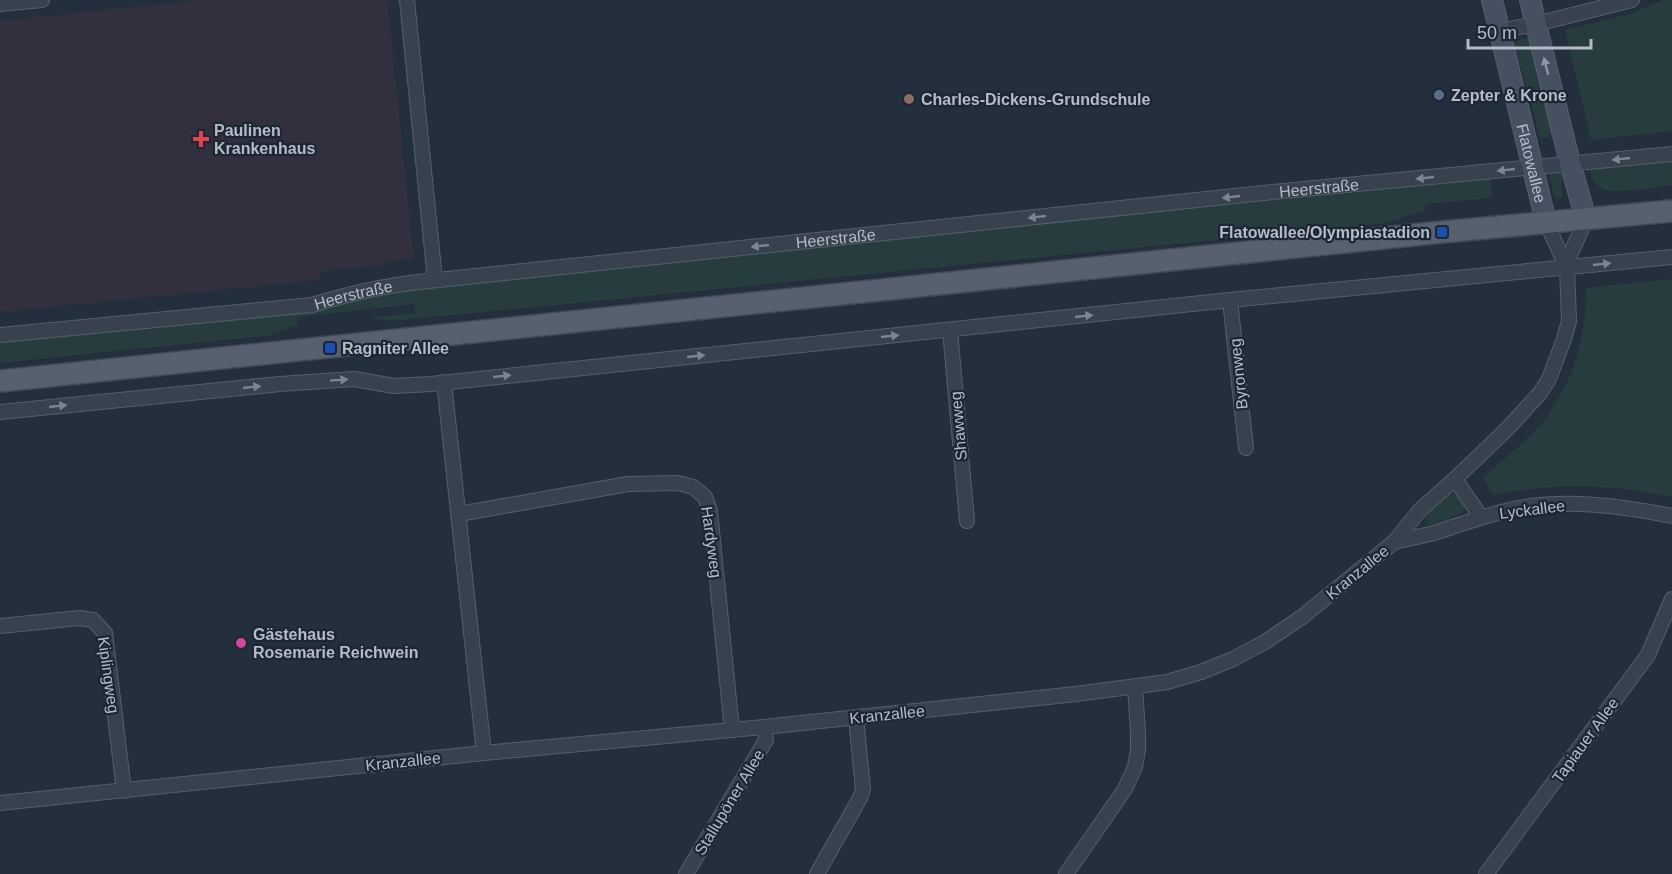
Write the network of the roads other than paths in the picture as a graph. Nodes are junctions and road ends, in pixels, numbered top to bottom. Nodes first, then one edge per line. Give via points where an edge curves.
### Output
1 (42, 0) edge
2 (407, 0) edge
3 (1492, 0) edge
4 (1530, 0) edge
5 (1632, 0) edge
6 (0, 4) edge
7 (1536, 24) junction
8 (1499, 31) junction
9 (1672, 154) edge
10 (1570, 163) junction
11 (1532, 167) junction
12 (1672, 211) edge
13 (1586, 219) junction
14 (1546, 222) junction
15 (1672, 257) edge
16 (1567, 268) junction
17 (435, 280) junction
18 (1230, 300) junction
19 (950, 330) junction
20 (0, 335) edge
21 (0, 381) edge
22 (444, 382) junction
23 (0, 412) edge
24 (1246, 448) dead end
25 (1455, 479) junction
26 (459, 514) junction
27 (1672, 516) edge
28 (1481, 517) junction
29 (967, 521) dead end
30 (1394, 542) junction
31 (1672, 599) edge
32 (0, 626) edge
33 (1135, 687) junction
34 (856, 718) junction
35 (764, 727) junction
36 (732, 730) junction
37 (484, 753) junction
38 (124, 791) junction
39 (0, 803) edge
40 (686, 874) edge
41 (816, 874) edge
42 (1065, 874) edge
43 (1486, 874) edge

1 - 6 street
2 - 17 street
3 - 8 main road, Flatowallee
4 - 7 main road
5 - 7 street
7 - 8 street
10 -> 7 main road
8 - 11 main road, Flatowallee
9 -> 10 street, Heerstraße
10 - 11 street, Heerstraße
10 - 13 main road
11 - 14 main road, Flatowallee
11 -> 17 street, Heerstraße
12 - 13 main road
13 - 14 main road
13 - 16 street
14 - 16 street
14 - 21 main road
16 -> 15 street
16 - 18 street
16 - 25 street, Kranzallee via 1569,321 1549,380 1509,428
17 - 20 street, Heerstraße via 386,286 312,305
19 -> 18 street
18 - 24 street, Byronweg
22 -> 19 street
19 - 29 street, Shawweg
23 -> 22 street via 280,384 354,379 394,386
22 - 26 street
25 - 28 street
25 - 30 street, Kranzallee via 1420,510
26 - 36 street, Hardyweg via 628,484 678,483 705,497 710,511
26 - 37 street
27 - 28 street, Lyckallee via 1588,504 1519,508
28 - 30 street, Lyckallee
30 - 33 street, Kranzallee via 1265,642 1200,672
31 - 43 street, Tapiauer Allee via 1648,655
32 - 38 street, Kiplingweg via 79,618 93,620 105,633
33 - 34 street, Kranzallee
33 - 42 street via 1135,767 1125,789
34 - 35 street, Kranzallee
34 - 41 street via 863,789
35 - 36 street, Kranzallee
35 - 40 street, Stallupöner Allee via 766,740
36 - 37 street, Kranzallee
37 - 38 street, Kranzallee
38 - 39 street, Kranzallee

